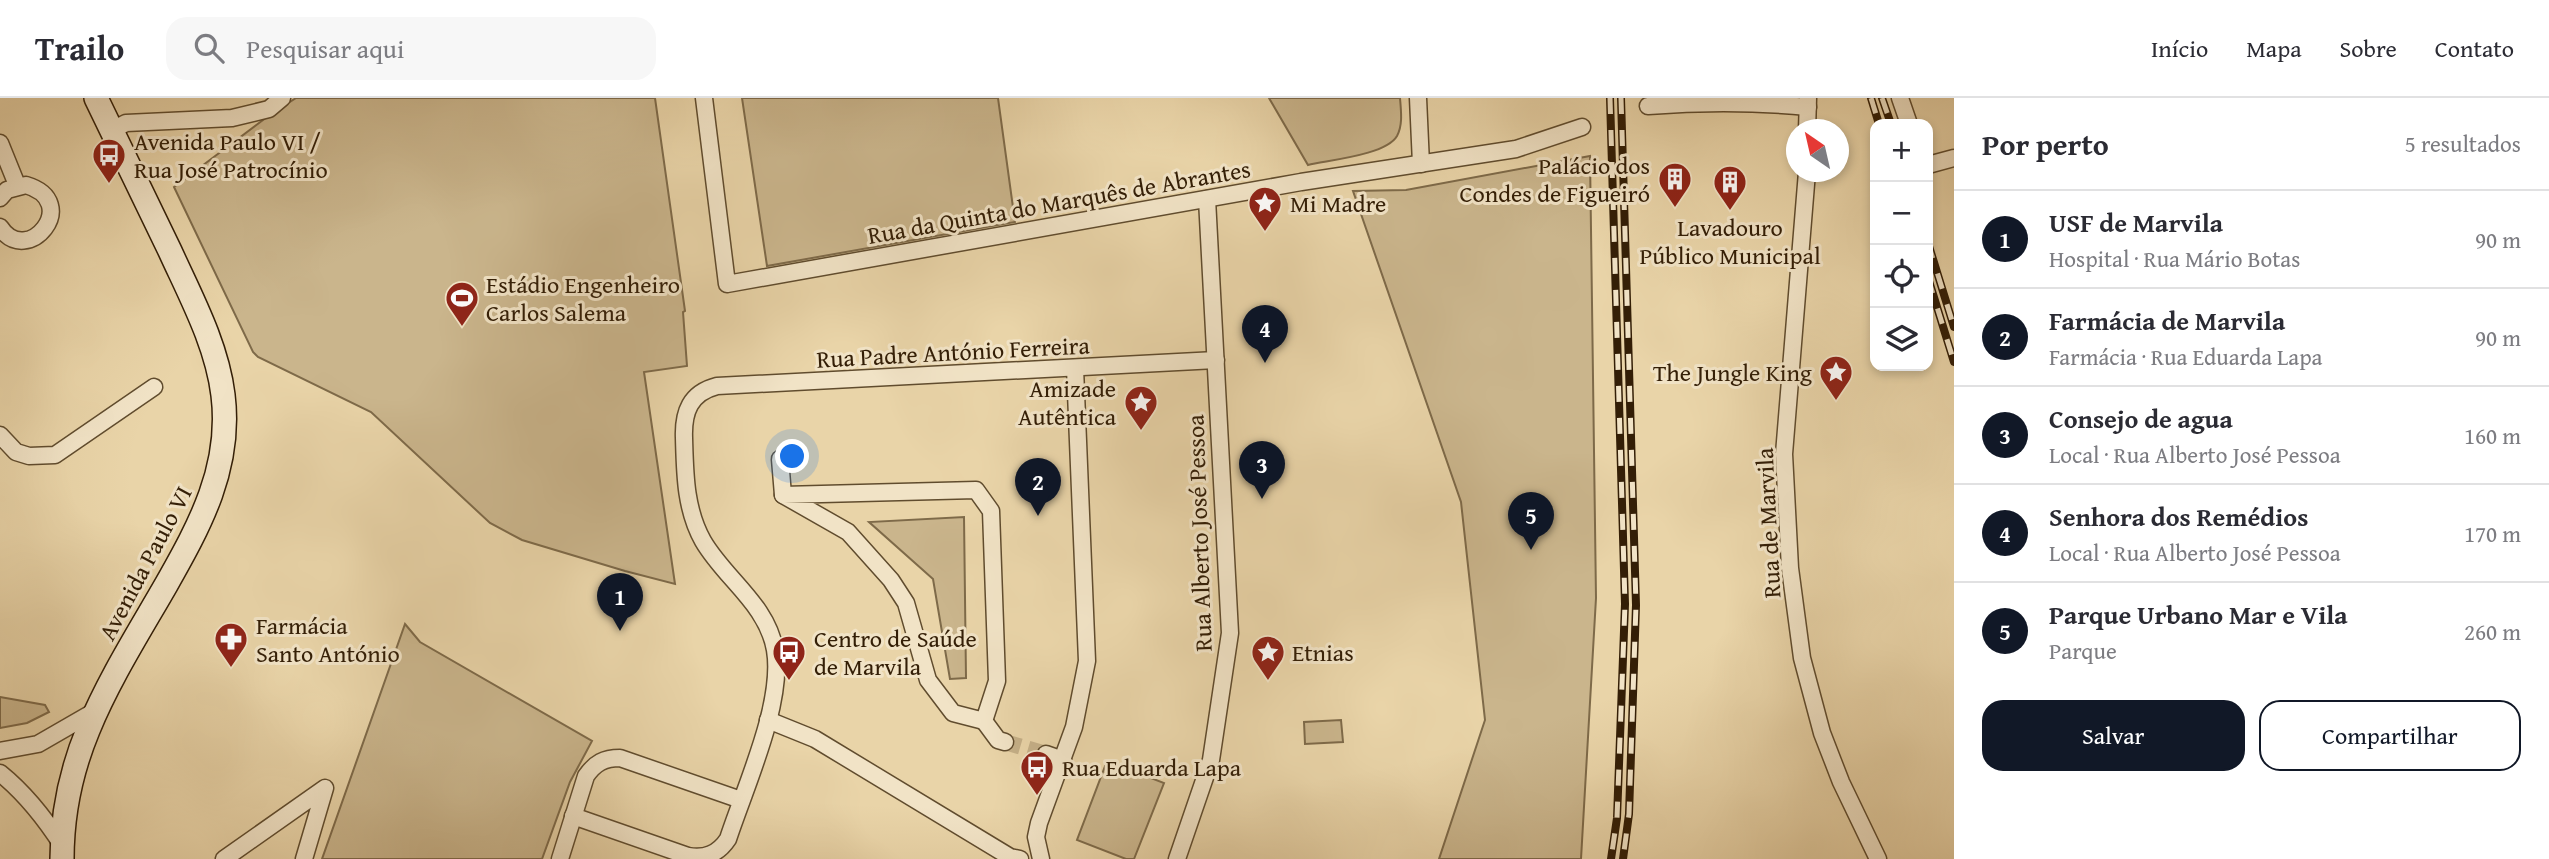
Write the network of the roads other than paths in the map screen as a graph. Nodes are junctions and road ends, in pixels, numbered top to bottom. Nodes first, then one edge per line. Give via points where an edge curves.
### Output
1 (96, 98) edge
2 (282, 98) edge
3 (704, 98) edge
4 (1418, 98) edge
5 (1900, 98) edge
6 (1808, 102) edge
7 (1648, 106) dead end
8 (1907, 119) edge
9 (1582, 128) dead end
10 (112, 130) junction
11 (0, 143) edge
12 (1954, 158) edge
13 (1420, 164) junction
14 (1933, 164) edge
15 (1806, 182) edge
16 (17, 186) junction
17 (0, 198) edge
18 (1207, 199) junction
19 (2, 233) edge
20 (1216, 360) junction
21 (1075, 368) junction
22 (154, 387) dead end
23 (0, 435) edge
24 (779, 459) dead end
25 (783, 495) junction
26 (97, 710) junction
27 (768, 720) junction
28 (984, 721) junction
29 (1006, 742) tunnel mouth
30 (0, 751) edge
31 (1046, 754) tunnel mouth
32 (1063, 760) junction
33 (0, 773) edge
34 (741, 800) junction
35 (572, 816) junction
36 (62, 852) edge
37 (224, 859) edge
38 (304, 859) edge
39 (560, 859) edge
40 (1020, 859) edge
41 (1041, 859) edge
42 (1177, 859) edge
43 (1878, 859) edge

1 - 10 main road, Avenida Paulo VI
2 - 10 street via 269,109 232,118 126,123
3 - 18 street, Rua da Quinta do Marquês de Abrantes via 727,284
4 - 13 street
5 - 8 street
6 - 7 street
9 - 13 street, Rua da Quinta do Marquês de Abrantes via 1516,149
10 - 26 main road, Avenida Paulo VI via 211,345 224,419 218,475 206,509
11 - 16 street
12 - 14 street
13 - 18 street, Rua da Quinta do Marquês de Abrantes
15 - 43 street, Rua de Marvila via 1784,454 1790,568 1802,658 1822,733
16 - 17 street
16 - 19 street via 42,192 51,210 50,222 34,238 23,240
18 - 20 street, Rua Alberto José Pessoa
20 - 21 street, Rua Padre António Ferreira
20 - 42 street, Rua Alberto José Pessoa via 1230,633 1211,760
21 - 27 street, Rua Padre António Ferreira via 717,386 695,396 683,420 688,501 703,540 755,604 772,635 777,682
21 - 32 street via 1087,661
22 - 23 street via 55,455 16,452
24 - 25 street
25 - 28 street via 848,532 882,570 906,603 928,680 953,713
25 - 28 street via 976,490 991,511 992,524 997,681
26 - 30 street via 38,744
26 - 36 main road, Avenida Paulo VI via 71,782
27 - 34 street
27 - 40 street via 815,739
28 - 29 street via 998,740
31 - 32 street
32 - 41 street via 1039,823 1036,837
33 - 36 street via 43,816
34 - 35 street via 728,839 717,852 706,856 688,856
34 - 35 street via 610,758 598,762 586,776
35 - 39 street
37 - 38 street via 325,788

